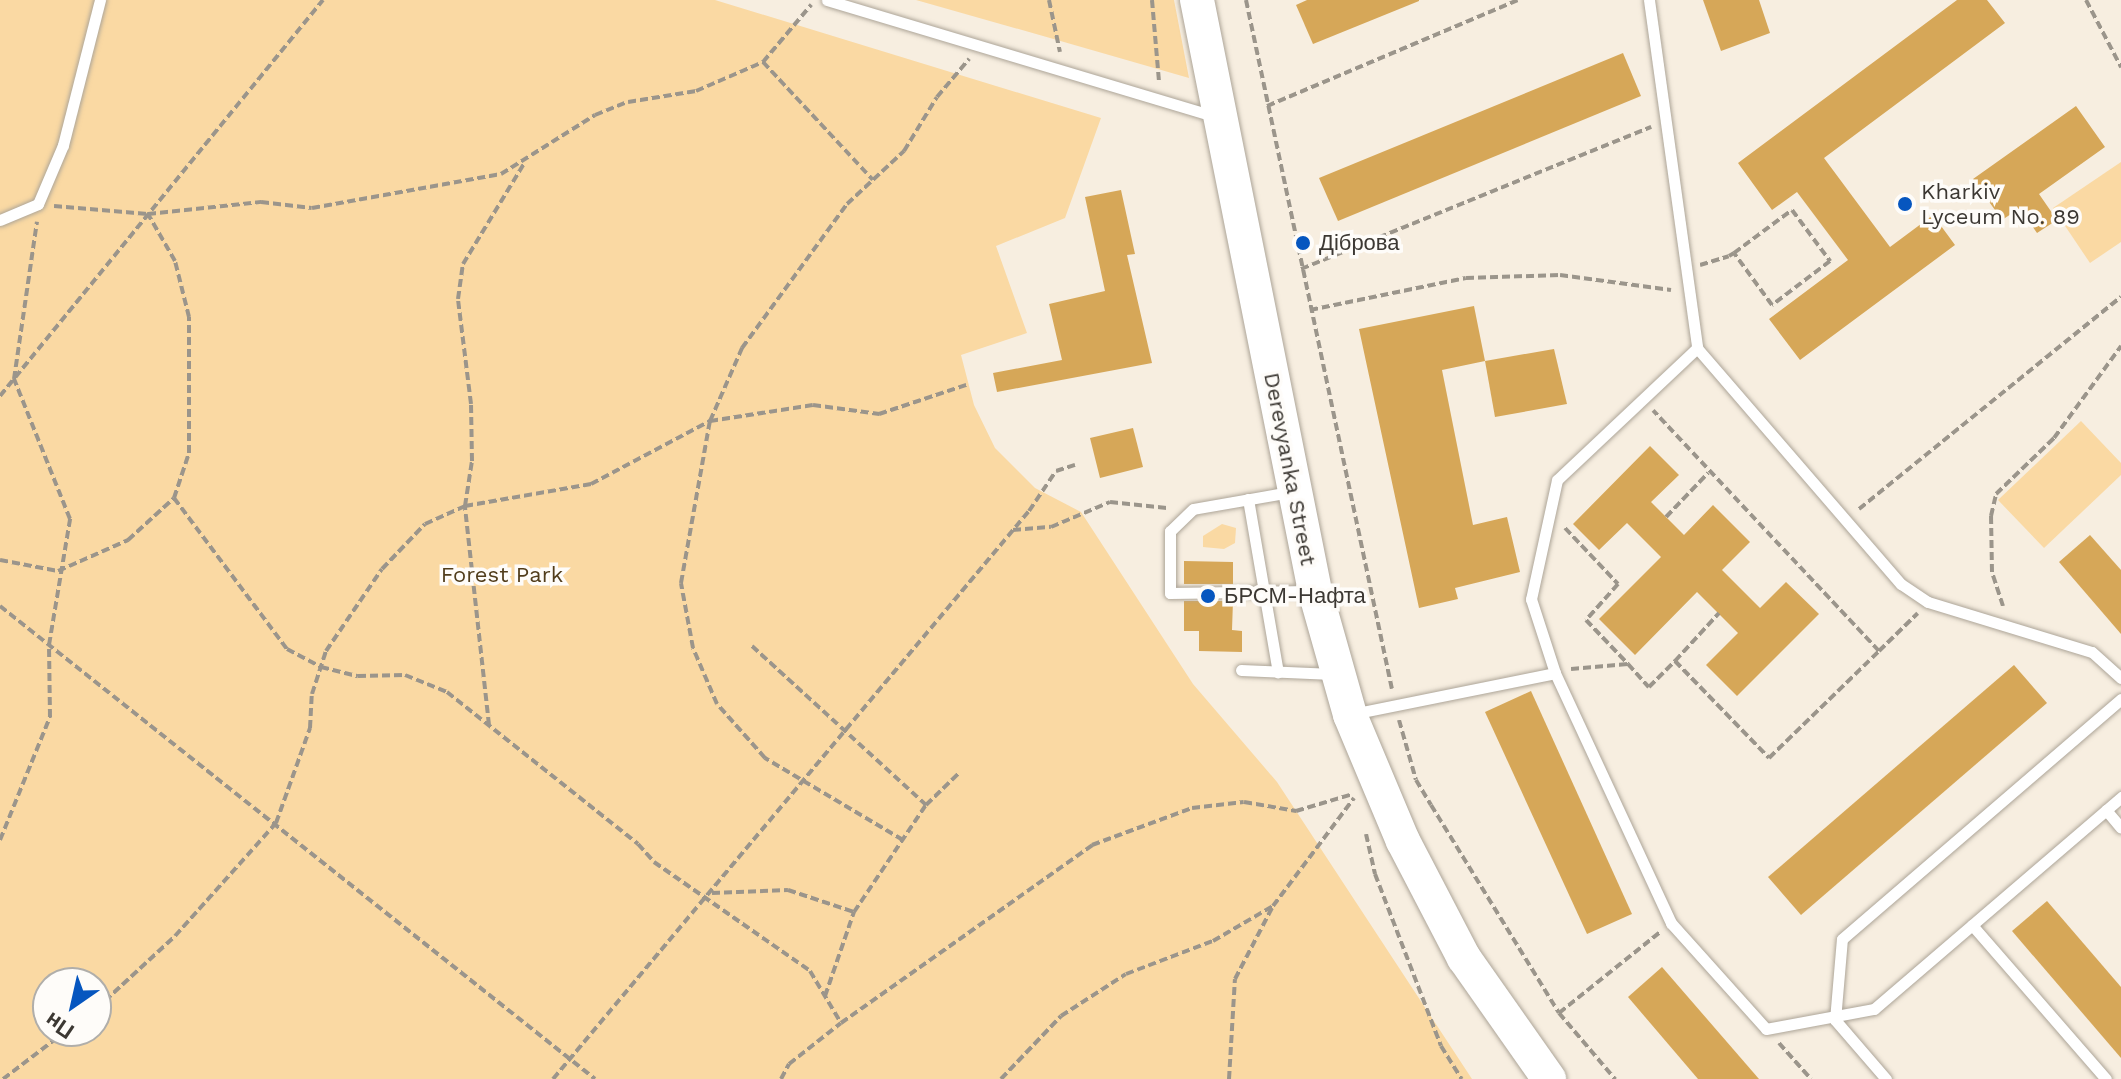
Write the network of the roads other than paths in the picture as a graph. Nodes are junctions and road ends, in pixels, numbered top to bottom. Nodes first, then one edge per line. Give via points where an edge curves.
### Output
1 (100, 0) edge
2 (827, 0) edge
3 (1197, 0) edge
4 (1649, 0) edge
5 (1219, 117) junction
6 (0, 220) edge
7 (1697, 348) junction
8 (1295, 491) junction
9 (1248, 499) junction
10 (1315, 591) junction
11 (1266, 592) junction
12 (1241, 670) dead end
13 (1278, 672) junction
14 (1555, 673) junction
15 (1337, 674) junction
16 (2121, 678) edge
17 (2121, 699) edge
18 (1350, 715) junction
19 (2121, 797) edge
20 (2106, 810) junction
21 (2121, 828) edge
22 (1972, 925) junction
23 (1835, 1020) junction
24 (1549, 1079) edge
25 (1886, 1079) edge
26 (2106, 1079) edge

1 - 6 lane via 63,145 38,204
2 - 5 lane
3 - 5 main road, Derevyanka Street
4 - 7 lane
5 - 8 main road, Derevyanka Street
7 - 14 lane via 1557,480 1531,599
7 - 16 lane via 1901,584 1928,602 2092,652
8 - 9 lane
8 - 10 main road, Derevyanka Street
9 - 11 lane
9 - 11 lane via 1193,509 1170,531 1170,593
10 - 11 lane
10 - 15 main road, Derevyanka Street
11 - 13 lane
12 - 13 lane
13 - 15 lane
14 - 18 lane
14 - 23 lane via 1671,923 1766,1029
15 - 18 main road, Derevyanka Street
17 - 23 lane via 1842,939
18 - 24 main road, Derevyanka Street via 1403,841 1464,958
19 - 20 lane
20 - 21 lane
20 - 22 lane
22 - 23 lane via 1874,1009
22 - 26 lane
23 - 25 lane

